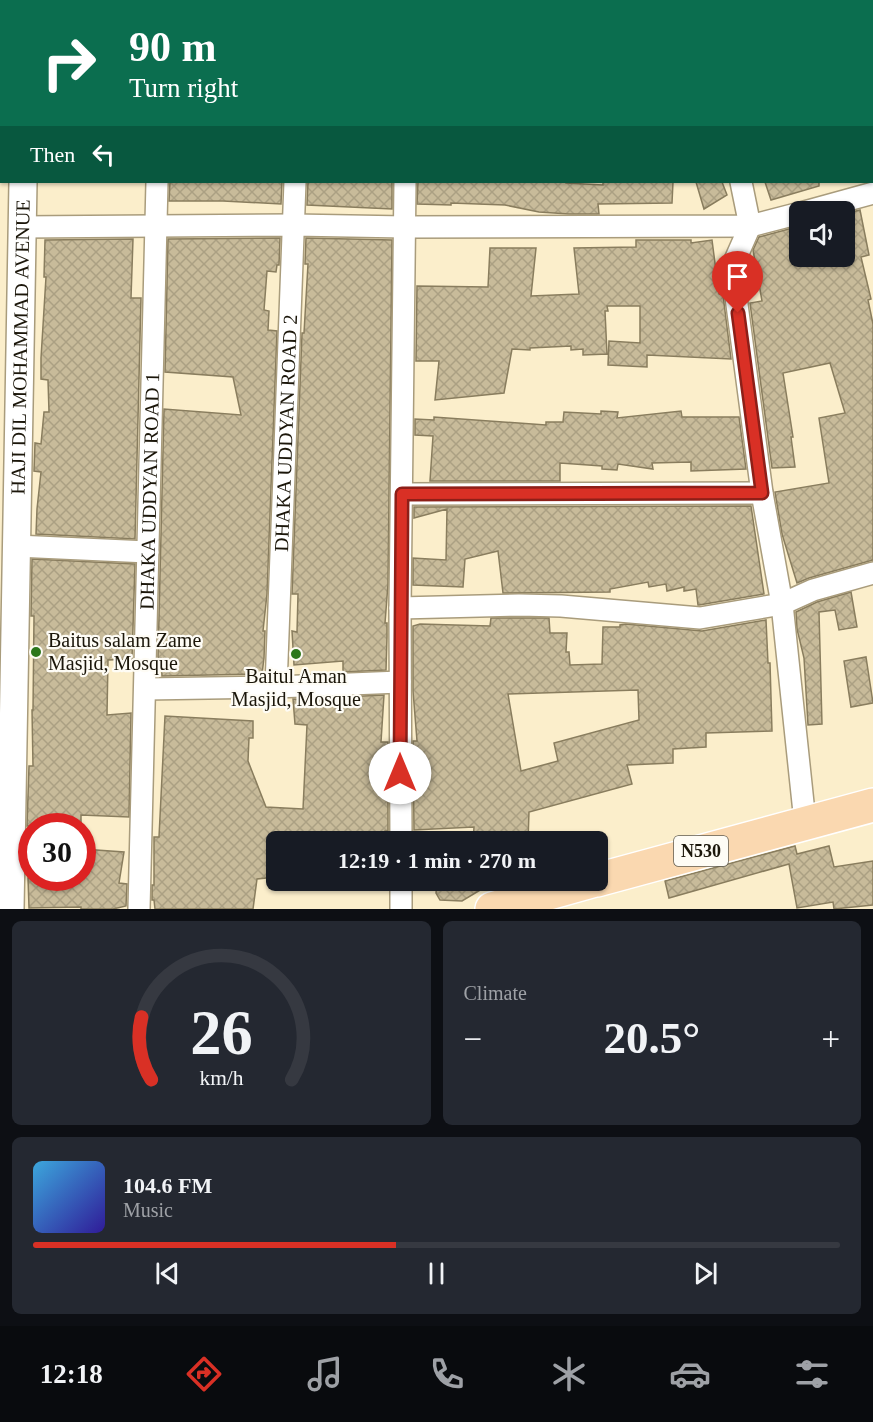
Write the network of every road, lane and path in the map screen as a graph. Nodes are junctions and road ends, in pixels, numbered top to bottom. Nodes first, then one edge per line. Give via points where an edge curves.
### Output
1 (23, 183) edge
2 (157, 183) edge
3 (295, 183) edge
4 (405, 183) edge
5 (741, 183) edge
6 (871, 194) edge
7 (845, 201) edge
8 (789, 216) edge
9 (156, 225) junction
10 (294, 225) junction
11 (21, 226) junction
12 (750, 226) junction
13 (405, 227) junction
14 (762, 493) junction
15 (402, 494) junction
16 (16, 546) junction
17 (148, 552) junction
18 (873, 573) edge
19 (782, 604) junction
20 (400, 608) junction
21 (8, 644) edge
22 (400, 682) junction
23 (276, 687) junction
24 (145, 689) junction
25 (873, 804) edge
26 (806, 822) junction
27 (401, 831) edge
28 (608, 877) edge
29 (401, 891) edge
30 (557, 891) edge
31 (10, 909) edge
32 (139, 909) edge
33 (401, 909) edge
34 (493, 909) edge

1 - 11 street, HAJI DIL MOHAMMAD AVENUE
2 - 9 street, DHAKA UDDYAN ROAD 1
3 - 10 street, DHAKA UDDYAN ROAD 2
4 - 13 street
5 - 12 street
6 - 7 street
8 - 12 street
9 - 10 street
9 - 11 street
9 - 17 street, DHAKA UDDYAN ROAD 1
10 - 13 street
10 - 23 street, DHAKA UDDYAN ROAD 2
11 - 16 street, HAJI DIL MOHAMMAD AVENUE
12 - 13 street
12 - 14 street via 732,267
13 - 15 street
14 - 15 street
14 - 19 street
15 - 20 street
16 - 17 street
16 - 21 street, HAJI DIL MOHAMMAD AVENUE
17 - 24 street, DHAKA UDDYAN ROAD 1
18 - 19 street via 813,590
19 - 20 street via 700,618 561,606
19 - 26 street
20 - 22 street
21 - 31 street, HAJI DIL MOHAMMAD AVENUE
22 - 23 street
22 - 27 street
23 - 24 street
24 - 32 street, DHAKA UDDYAN ROAD 1
25 - 26 highway, N530
26 - 28 highway, N530
29 - 33 street
30 - 34 highway, N530

